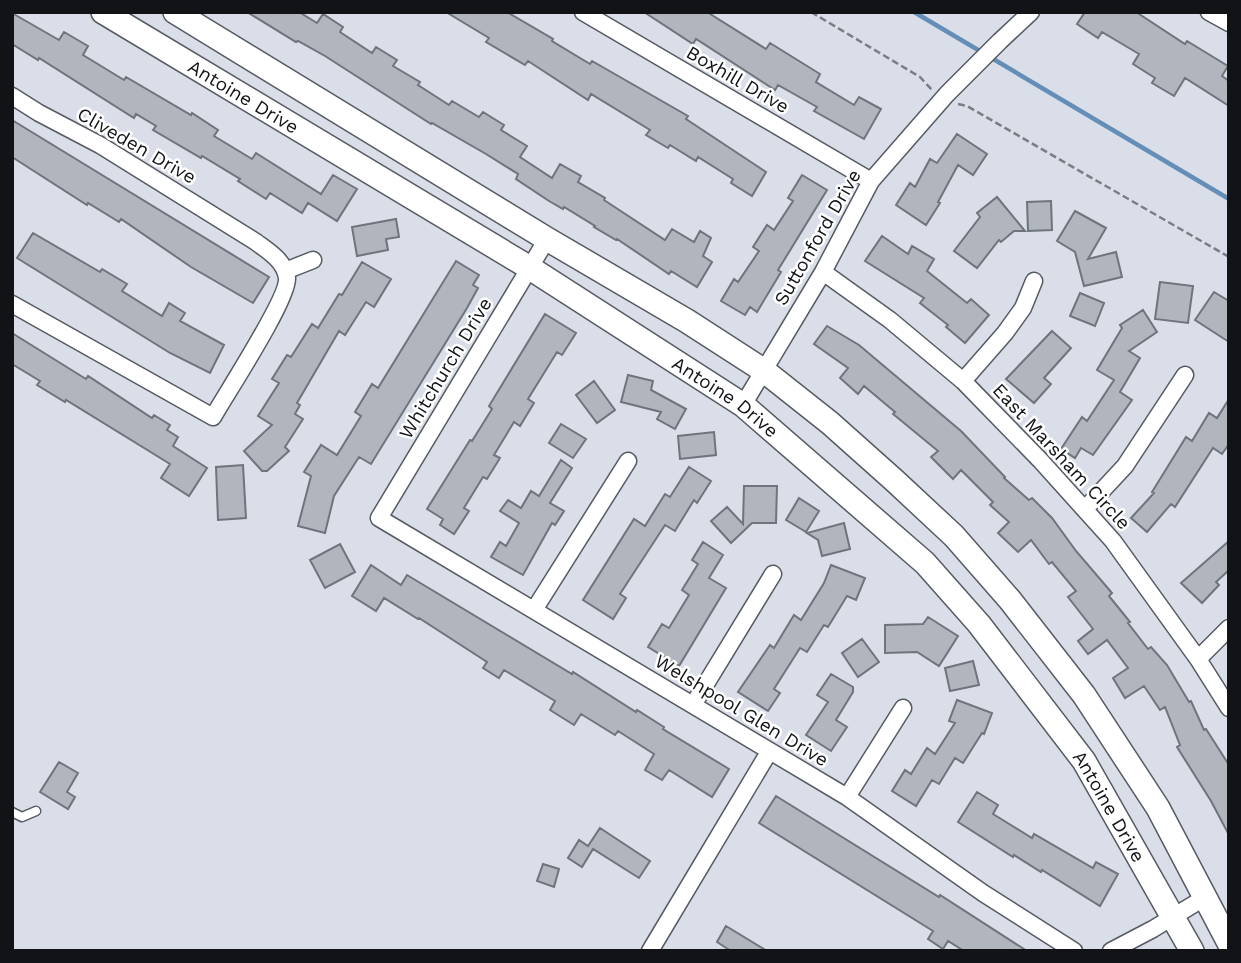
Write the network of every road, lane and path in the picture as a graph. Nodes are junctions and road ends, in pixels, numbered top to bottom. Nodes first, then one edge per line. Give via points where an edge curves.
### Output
1 (103, 12) edge
2 (175, 12) edge
3 (583, 12) edge
4 (811, 12) edge
5 (1031, 12) edge
6 (1209, 12) edge
7 (1229, 23) edge
8 (312, 94) junction
9 (12, 96) edge
10 (944, 97) junction
11 (293, 124) junction
12 (871, 181) junction
13 (547, 239) junction
14 (1229, 257) edge
15 (313, 260) dead end
16 (530, 268) junction
17 (285, 271) junction
18 (823, 272) junction
19 (1034, 281) dead end
20 (12, 304) edge
21 (763, 370) junction
22 (1185, 375) dead end
23 (963, 381) junction
24 (743, 405) junction
25 (628, 461) dead end
26 (1085, 509) junction
27 (379, 518) joint
28 (773, 574) dead end
29 (1010, 600) junction
30 (534, 610) junction
31 (979, 624) junction
32 (1229, 628) edge
33 (1198, 659) junction
34 (693, 705) junction
35 (903, 708) dead end
36 (1229, 708) edge
37 (769, 752) junction
38 (846, 797) junction
39 (36, 811) dead end
40 (12, 812) edge
41 (1204, 898) junction
42 (1174, 917) junction
43 (1229, 943) edge
44 (650, 951) edge
45 (1074, 951) edge
46 (1111, 951) edge
47 (1192, 951) edge

1 - 11 main road, Antoine Drive
2 - 8 main road, Antoine Drive
3 - 12 street, Boxhill Drive
4 - 10 path
5 - 10 street, Suttonford Drive
6 - 7 street
8 - 11 main road
8 - 13 main road, Antoine Drive
9 - 17 street, Cliveden Drive via 239,232 269,252
10 - 12 street, Suttonford Drive
10 - 14 path
11 - 16 main road, Antoine Drive
12 - 18 street, Suttonford Drive
13 - 16 street, Whitchurch Drive
13 - 21 main road, Antoine Drive
15 - 17 street
16 - 24 main road, Antoine Drive
16 - 27 street, Whitchurch Drive
17 - 20 street via 285,292 213,416
18 - 21 street, Suttonford Drive
18 - 23 street, East Marsham Circle
19 - 23 street via 1006,333
21 - 24 street, Suttonford Drive
21 - 29 main road, Antoine Drive via 895,481 954,536
22 - 26 street via 1125,466
23 - 26 street, East Marsham Circle
24 - 31 main road, Antoine Drive via 925,562
25 - 30 street
26 - 33 street, East Marsham Circle
27 - 30 street, Welshpool Glen Drive
28 - 34 street
29 - 31 main road
29 - 41 main road, Antoine Drive via 1124,753
30 - 34 street, Welshpool Glen Drive
31 - 42 main road, Antoine Drive via 1084,761
32 - 33 street
33 - 36 street, East Marsham Circle
34 - 37 street, Welshpool Glen Drive
35 - 38 street
37 - 38 street, Welshpool Glen Drive
37 - 44 street
38 - 45 street, Welshpool Glen Drive
39 - 40 lane via 22,817
41 - 42 street
41 - 43 main road, Antoine Drive
42 - 46 street
42 - 47 main road, Antoine Drive

